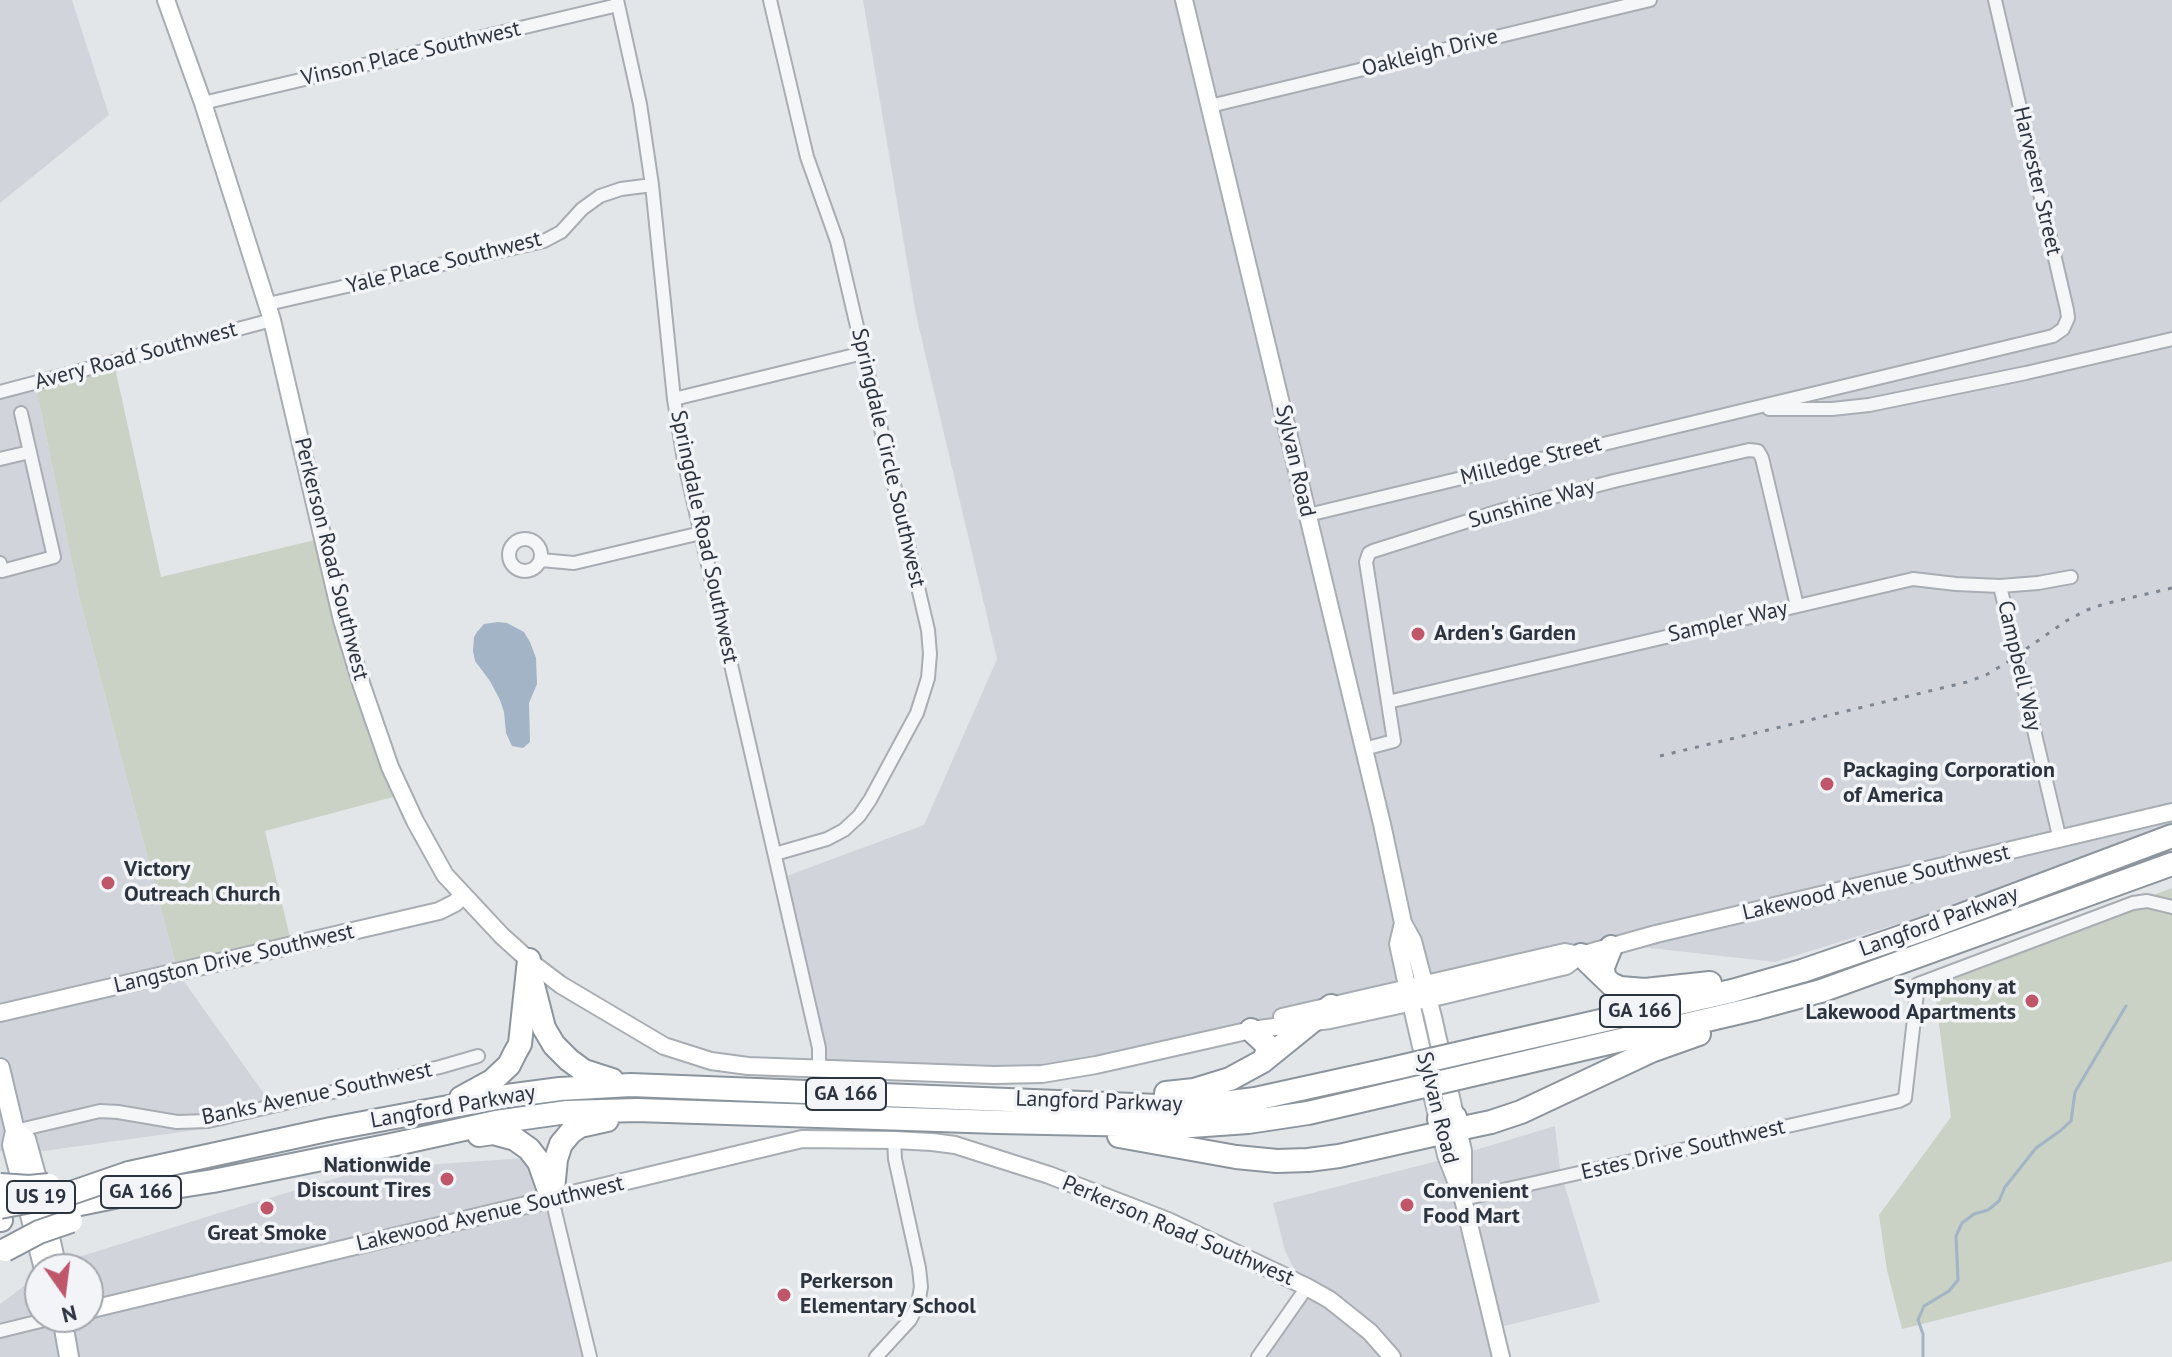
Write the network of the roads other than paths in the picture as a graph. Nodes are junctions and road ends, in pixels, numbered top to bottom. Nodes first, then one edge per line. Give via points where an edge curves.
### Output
1 (166, 0) edge
2 (770, 0) edge
3 (1184, 0) edge
4 (1650, 0) edge
5 (1995, 0) edge
6 (618, 2) edge
7 (203, 103) junction
8 (1210, 106) junction
9 (652, 185) junction
10 (270, 312) junction
11 (2172, 339) edge
12 (2032, 341) joint
13 (863, 353) junction
14 (0, 392) edge
15 (674, 399) junction
16 (1754, 408) junction
17 (21, 413) dead end
18 (30, 452) junction
19 (0, 459) edge
20 (1308, 515) junction
21 (701, 533) junction
22 (541, 560) dead end
23 (0, 563) edge
24 (2071, 577) dead end
25 (2000, 586) junction
26 (1797, 606) junction
27 (1388, 702) junction
28 (1364, 749) junction
29 (2172, 812) edge
30 (2172, 836) edge
31 (2060, 840) junction
32 (775, 854) junction
33 (2172, 864) edge
34 (463, 895) junction
35 (2172, 907) edge
36 (1403, 923) junction
37 (1611, 947) junction
38 (1581, 955) junction
39 (529, 960) junction
40 (1802, 971) junction
41 (1604, 977) junction
42 (1426, 991) junction
43 (1821, 991) junction
44 (1409, 995) junction
45 (1331, 1006) junction
46 (0, 1013) edge
47 (1310, 1023) junction
48 (1251, 1030) junction
49 (478, 1056) dead end
50 (1263, 1061) junction
51 (0, 1068) edge
52 (819, 1069) junction
53 (631, 1085) junction
54 (1062, 1102) junction
55 (446, 1107) junction
56 (658, 1111) junction
57 (998, 1122) junction
58 (1448, 1125) junction
59 (15, 1131) junction
60 (894, 1140) junction
61 (396, 1144) junction
62 (129, 1173) junction
63 (0, 1185) edge
64 (552, 1199) junction
65 (1463, 1199) junction
66 (70, 1213) junction
67 (0, 1216) edge
68 (2, 1252) edge
69 (40, 1253) edge
70 (53, 1253) edge
71 (1307, 1287) junction
72 (104, 1306) edge
73 (24, 1325) edge
74 (0, 1331) edge
75 (63, 1333) edge
76 (880, 1356) edge
77 (69, 1357) edge
78 (590, 1357) edge
79 (1258, 1357) edge
80 (1392, 1357) edge
81 (1501, 1357) edge

1 - 7 street, Perkerson Road Southwest
2 - 13 street, Springdale Circle Southwest via 807,157 837,241
3 - 8 street, Sylvan Road
4 - 8 street, Oakleigh Drive
5 - 12 street, Harvester Street via 2068,318 2053,336
6 - 7 street, Vinson Place Southwest
6 - 9 street, Springdale Road Southwest
7 - 10 street, Perkerson Road Southwest
8 - 20 street, Sylvan Road
9 - 10 street, Yale Place Southwest via 600,196 544,241
9 - 15 street, Springdale Road Southwest
10 - 14 street, Avery Road Southwest
10 - 34 street, Perkerson Road Southwest via 362,686 415,821 445,875
11 - 16 street, Milledge Street via 1869,405
12 - 16 street, Milledge Street
13 - 15 street
13 - 32 street, Springdale Circle Southwest via 928,630 928,678 917,713 859,816 827,839
15 - 21 street, Springdale Road Southwest
16 - 20 street, Milledge Street
17 - 18 street
18 - 19 street
18 - 23 street via 54,557 2,571
20 - 28 street, Sylvan Road
21 - 22 street via 574,563
21 - 32 street, Springdale Road Southwest
24 - 25 street, Sampler Way
25 - 26 street, Sampler Way via 1913,579
25 - 31 street, Campbell Way
26 - 27 street, Sampler Way
26 - 27 street, Sunshine Way via 1758,451 1614,481 1369,553 1366,562
27 - 28 street, Sunshine Way via 1394,741
28 - 36 street, Sylvan Road
29 - 31 street, Lakewood Avenue Southwest
30 - 40 highway, Langford Parkway / GA 166
31 - 37 street, Lakewood Avenue Southwest
32 - 52 street, Springdale Road Southwest via 819,1048
33 - 43 highway, Langford Parkway / GA 166
34 - 39 street, Perkerson Road Southwest
34 - 46 street, Langston Drive Southwest via 439,911
35 - 65 street, Estes Drive Southwest via 2133,903 1918,984 1905,1098
36 - 42 street, Sylvan Road
36 - 44 street, Sylvan Road via 1398,944
37 - 38 street, Lakewood Avenue Southwest
37 - 41 highway
38 - 41 highway
38 - 42 street, Lakewood Avenue Southwest via 1565,952
39 - 52 street, Perkerson Road Southwest via 664,1046 711,1061
39 - 53 highway via 539,1014 554,1045 584,1071
39 - 55 highway via 520,1044 509,1065
40 - 41 highway via 1645,990 1620,988
40 - 54 highway, Langford Parkway / GA 166, bridge via 1289,1092 1158,1106
42 - 44 street, Lakewood Avenue Southwest
42 - 58 street, Sylvan Road
43 - 57 highway, Langford Parkway / GA 166, bridge via 1308,1113 1164,1126
43 - 58 highway via 1651,1051 1521,1112 1491,1122
44 - 45 street, Lakewood Avenue Southwest
44 - 47 street, Lakewood Avenue Southwest
44 - 58 street, Sylvan Road
45 - 47 highway
45 - 48 street, Lakewood Avenue Southwest via 1267,1020
47 - 48 street, Lakewood Avenue Southwest
47 - 50 highway
48 - 50 highway via 1266,1044
48 - 52 street, Lakewood Avenue Southwest via 1042,1074
49 - 59 street, Banks Avenue Southwest via 208,1121 100,1111
50 - 54 highway via 1194,1090
51 - 59 main road, US 19
53 - 54 highway, Langford Parkway / GA 166
53 - 55 highway, Langford Parkway / GA 166 via 560,1089
55 - 62 highway, Langford Parkway / GA 166
56 - 57 highway, Langford Parkway / GA 166
56 - 61 highway, Langford Parkway / GA 166 via 567,1112
56 - 64 highway via 589,1123 571,1132 556,1159
57 - 58 highway via 1277,1161 1339,1156
58 - 65 street, Sylvan Road via 1463,1151
59 - 69 main road, US 19 via 12,1145
59 - 70 main road, US 19 via 26,1139
60 - 64 street, Lakewood Avenue Southwest via 802,1139
60 - 71 street, Perkerson Road Southwest via 955,1145 1049,1175 1168,1221
60 - 76 street via 921,1287 910,1320
61 - 64 highway via 421,1146 493,1133 515,1139 539,1162
61 - 66 highway, Langford Parkway / GA 166
62 - 63 highway, bridge via 79,1183
62 - 67 highway, Langford Parkway / GA 166, bridge
64 - 72 street, Lakewood Avenue Southwest
64 - 78 street
65 - 81 street, Sylvan Road
66 - 67 highway, Langford Parkway / GA 166
66 - 68 highway, bridge
71 - 79 street
71 - 80 street, Perkerson Road Southwest via 1351,1315
73 - 74 street
75 - 77 main road

